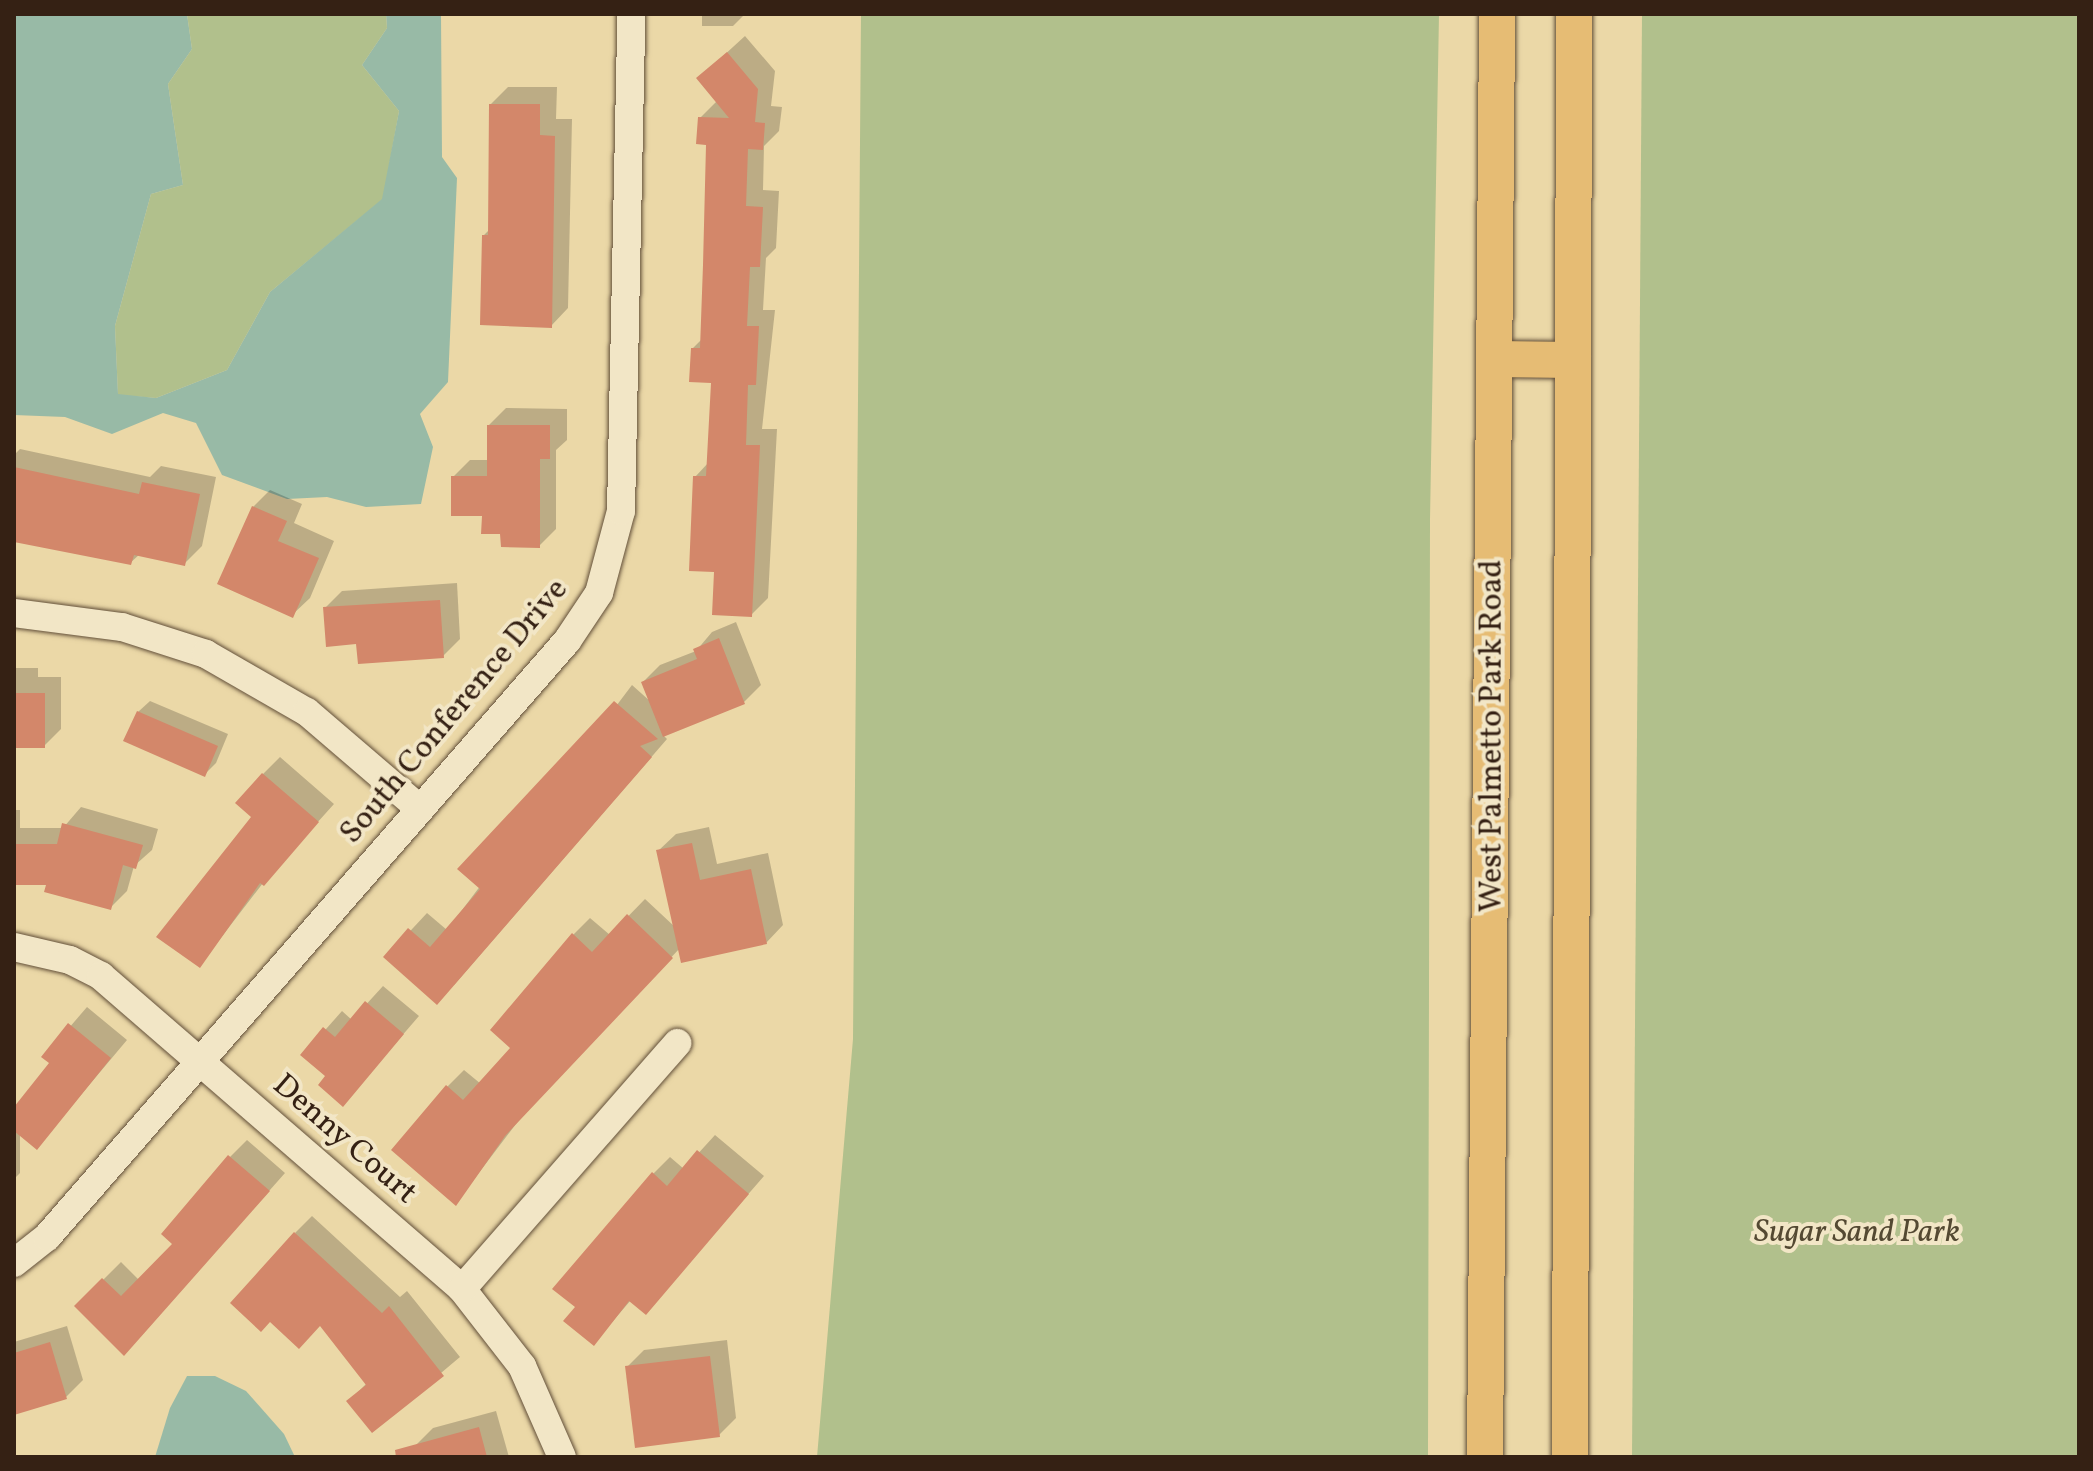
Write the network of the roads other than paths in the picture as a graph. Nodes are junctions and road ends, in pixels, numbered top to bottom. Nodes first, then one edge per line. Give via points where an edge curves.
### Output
1 (631, 14) edge
2 (1497, 14) edge
3 (1574, 14) edge
4 (1495, 359) junction
5 (1573, 360) junction
6 (14, 613) edge
7 (420, 809) junction
8 (14, 947) edge
9 (677, 1043) dead end
10 (201, 1060) junction
11 (14, 1263) edge
12 (462, 1289) junction
13 (562, 1457) edge
14 (1485, 1457) edge
15 (1570, 1457) edge

1 - 7 street, South Conference Drive via 621,511 610,567 567,641
2 - 4 main road, West Palmetto Park Road
3 - 5 main road
4 - 5 main road
4 - 14 main road, West Palmetto Park Road
5 - 15 main road
6 - 7 street via 122,627 206,654 307,712
7 - 10 street, South Conference Drive
8 - 10 street, Denny Court via 70,960 101,976
9 - 12 street
10 - 11 street, South Conference Drive via 47,1237
10 - 12 street, Denny Court
12 - 13 street, Denny Court via 522,1366

